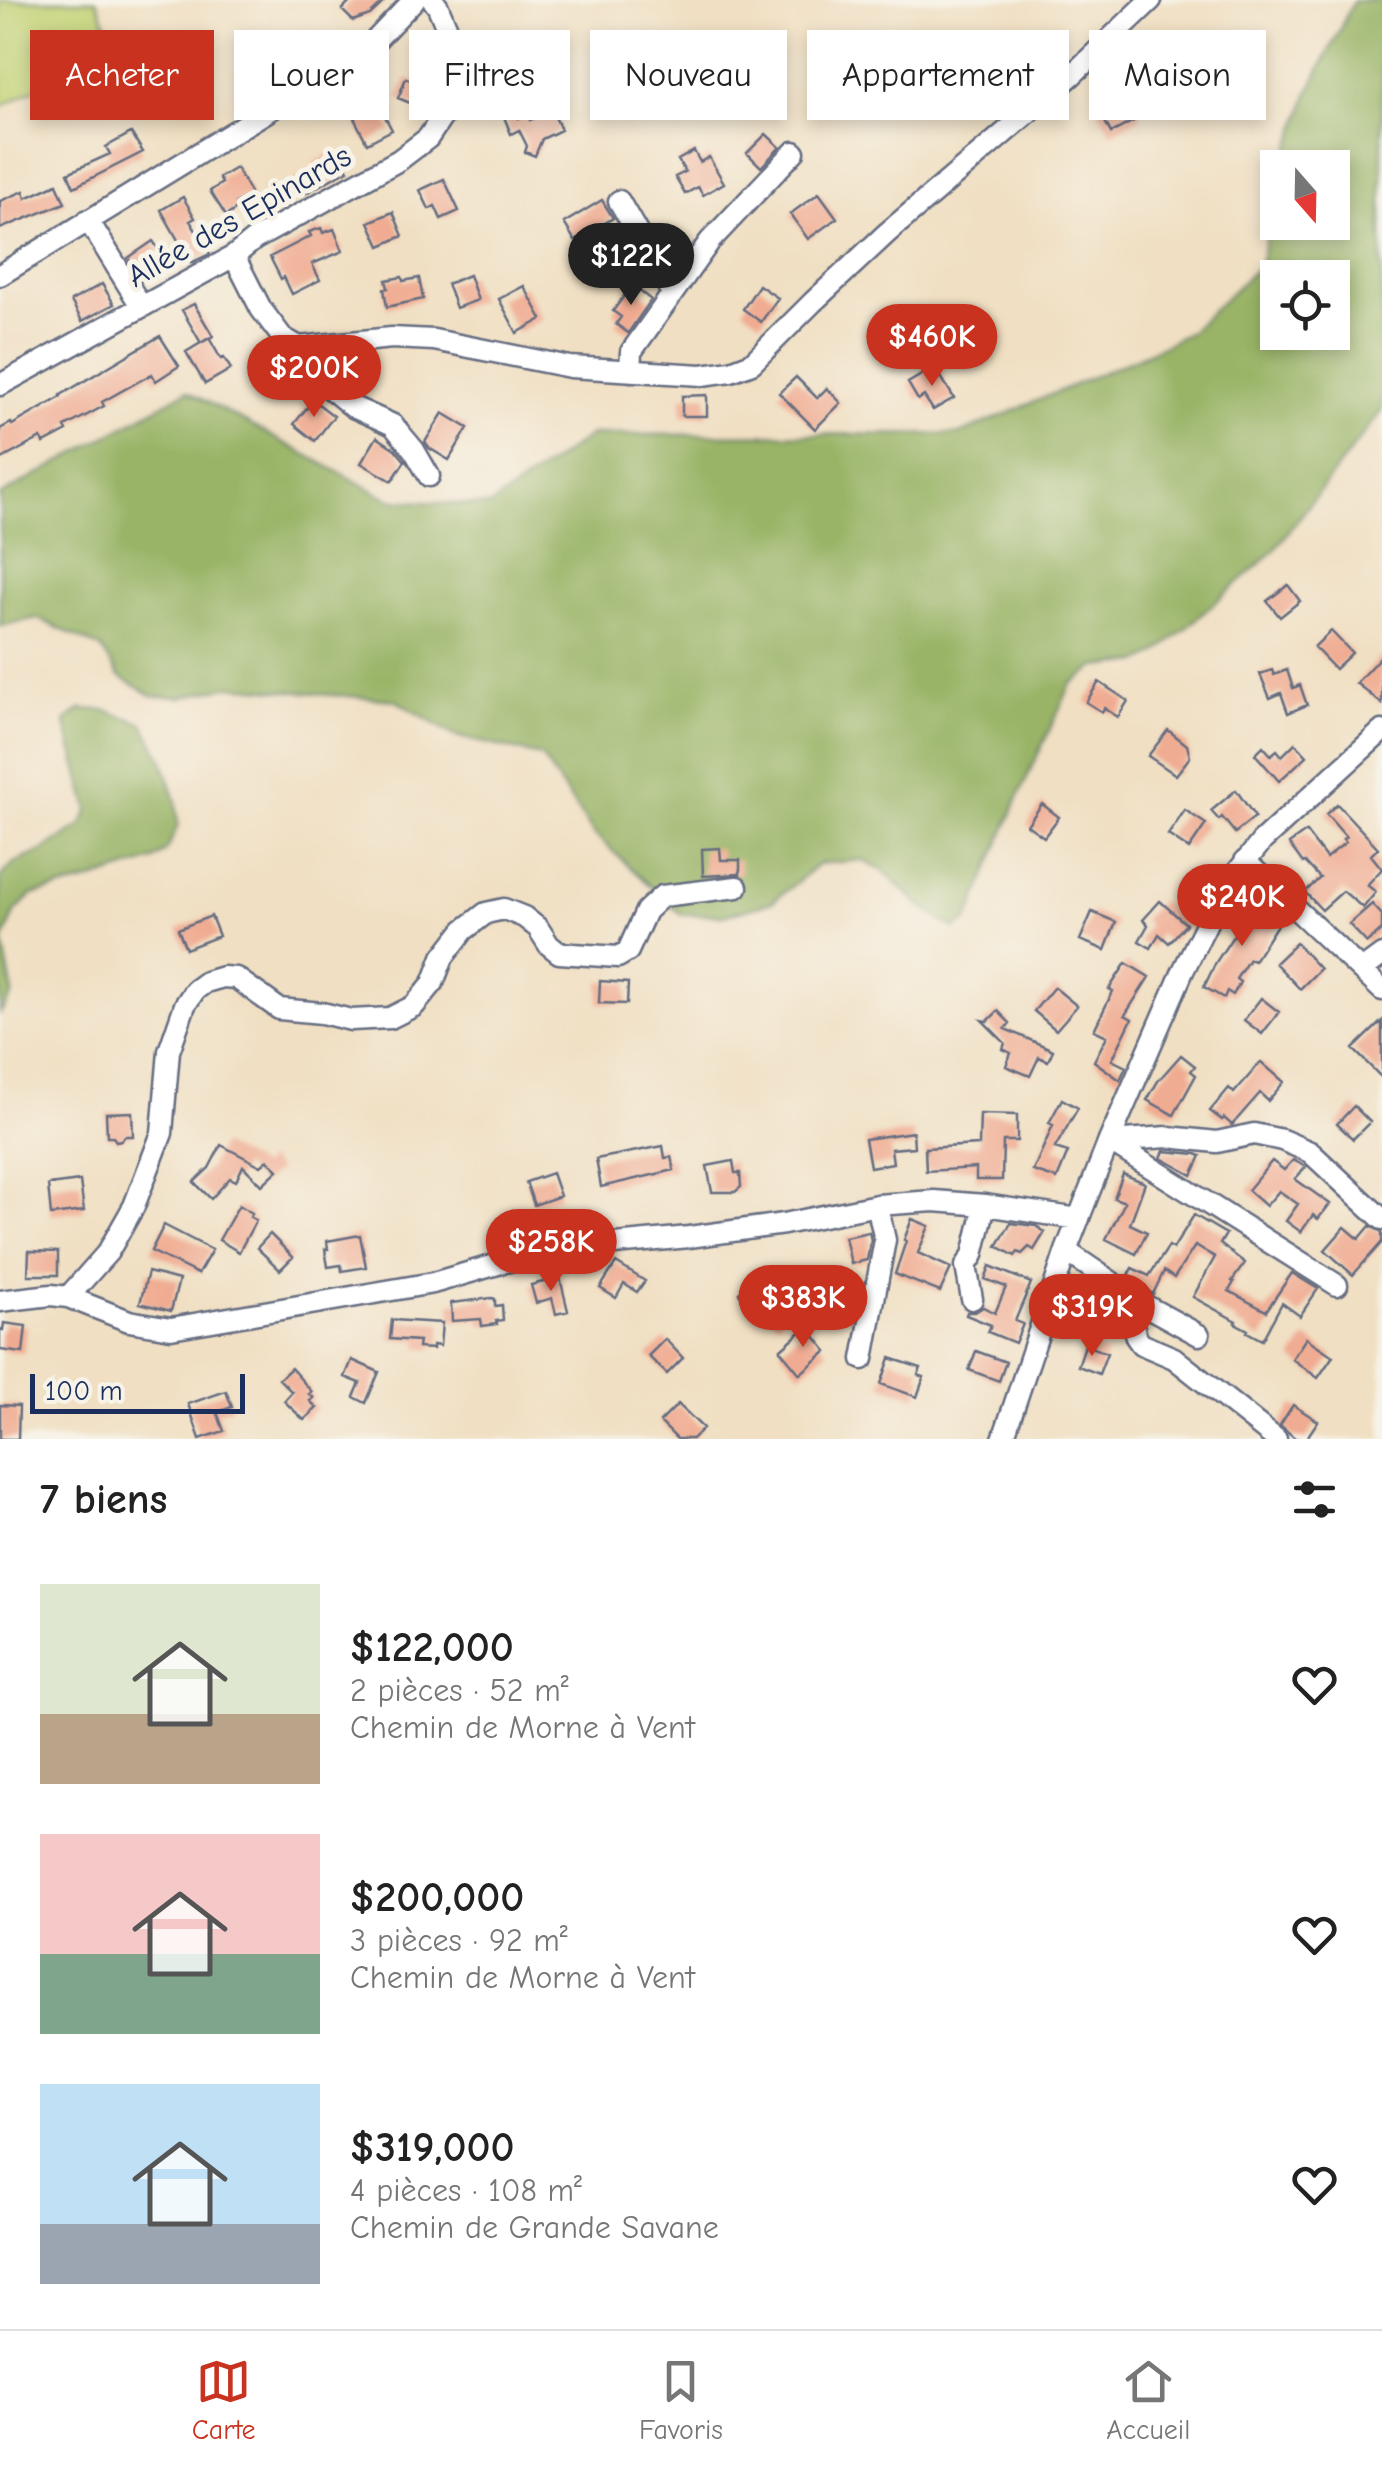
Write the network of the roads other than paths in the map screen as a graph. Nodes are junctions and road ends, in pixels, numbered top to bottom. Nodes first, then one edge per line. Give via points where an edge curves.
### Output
1 (414, 0) edge
2 (432, 0) edge
3 (1150, 0) edge
4 (794, 152) dead end
5 (618, 202) dead end
6 (88, 220) junction
7 (234, 256) junction
8 (0, 274) edge
9 (672, 292) junction
10 (141, 306) junction
11 (299, 347) junction
12 (630, 371) junction
13 (0, 385) edge
14 (430, 476) dead end
15 (1382, 731) edge
16 (1245, 861) junction
17 (736, 887) dead end
18 (1382, 955) edge
19 (1363, 969) junction
20 (1382, 990) edge
21 (1110, 1141) junction
22 (985, 1205) junction
23 (878, 1206) junction
24 (1382, 1218) edge
25 (1078, 1220) junction
26 (1066, 1251) junction
27 (1337, 1285) dead end
28 (1126, 1296) junction
29 (68, 1297) junction
30 (972, 1299) dead end
31 (0, 1302) edge
32 (1199, 1336) dead end
33 (863, 1359) dead end
34 (1003, 1439) edge
35 (1276, 1439) edge

1 - 6 street via 344,66
2 - 7 street, Allée des Epinards via 448,30 452,87 428,138
3 - 12 street via 887,233 752,363 702,375
4 - 9 street via 710,240
5 - 9 street
6 - 8 street
6 - 10 street
7 - 10 street, Allée des Epinards
7 - 11 street via 262,309 282,337
9 - 12 street via 631,352
10 - 13 street, Allée des Epinards
11 - 12 street via 434,340 570,367
11 - 14 street via 298,358 310,372 352,407 393,425
15 - 16 street
16 - 19 street
16 - 21 street via 1183,971
17 - 29 street via 662,896 646,911 628,951 618,956 559,953 524,917 504,909 486,913 443,957 414,1006 390,1018 351,1020 279,1009 236,978 206,982 185,1006 169,1052 162,1133 134,1206 108,1252
18 - 19 street
19 - 20 street
21 - 24 street via 1217,1142 1254,1134 1282,1140 1310,1152
21 - 25 street
21 - 27 street
22 - 23 street
22 - 25 street
22 - 30 street via 966,1266
23 - 29 street via 784,1224 572,1248 433,1282 171,1328 129,1321
23 - 33 street via 885,1240
25 - 26 street
26 - 28 street
26 - 34 street
28 - 32 street
28 - 35 street via 1141,1344 1174,1358
29 - 31 street

